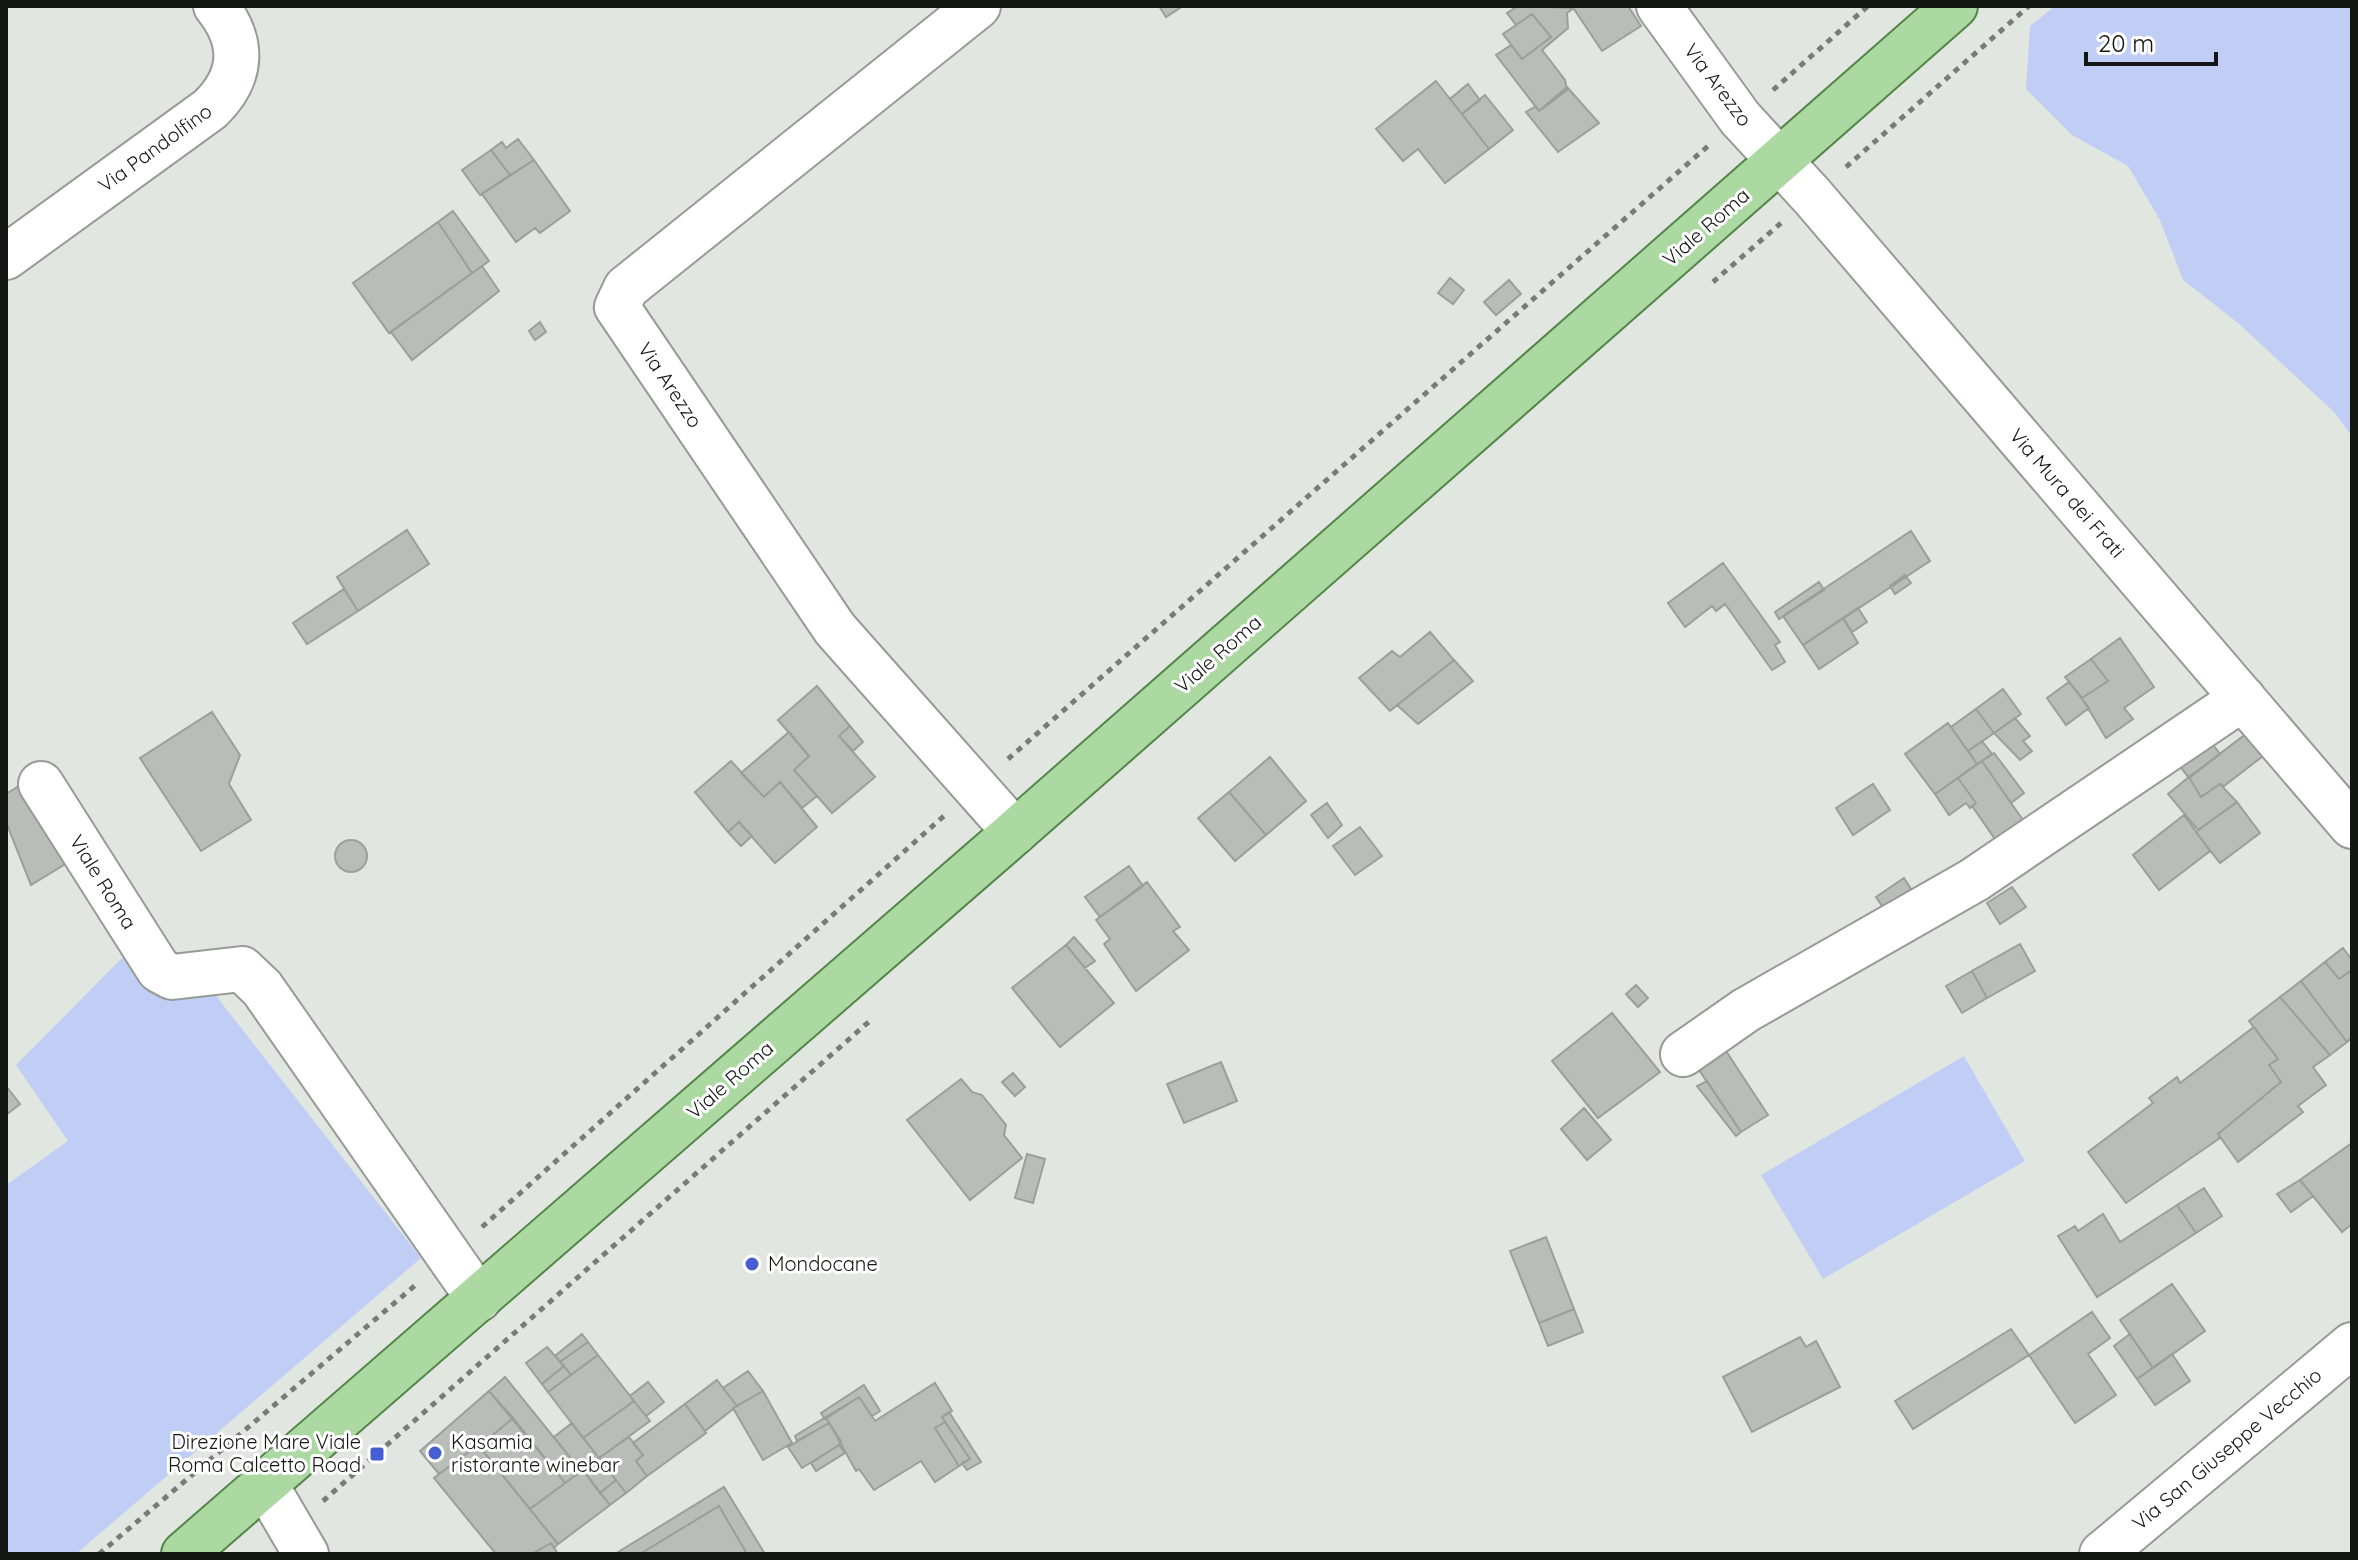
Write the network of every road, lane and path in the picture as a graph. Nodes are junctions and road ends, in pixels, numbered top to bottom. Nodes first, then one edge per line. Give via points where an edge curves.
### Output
1 (216, 6) edge
2 (978, 6) edge
3 (1659, 6) edge
4 (1955, 6) edge
5 (1780, 162) junction
6 (6, 257) edge
7 (2243, 698) junction
8 (41, 784) dead end
9 (2352, 826) edge
10 (1015, 832) junction
11 (1683, 1054) dead end
12 (479, 1299) junction
13 (2352, 1345) edge
14 (265, 1484) junction
15 (184, 1554) edge
16 (306, 1554) edge
17 (2102, 1554) edge

1 - 6 street, Via Pandolfino via 233,29 238,51 226,94
2 - 10 street, Via Arezzo via 626,288 617,307 835,629
3 - 5 street, Via Arezzo via 1740,118
4 - 5 main road, Viale Roma
5 - 7 street, Via Mura dei Frati
5 - 10 main road, Viale Roma
7 - 9 street, Via Mura dei Frati
7 - 11 street via 1974,880 1746,1010
8 - 12 street, Viale Roma via 159,970 172,977 242,969 262,988
10 - 12 main road, Viale Roma
12 - 14 main road, Viale Roma
13 - 17 street, Via San Giuseppe Vecchio
14 - 15 main road, Viale Roma
14 - 16 street

